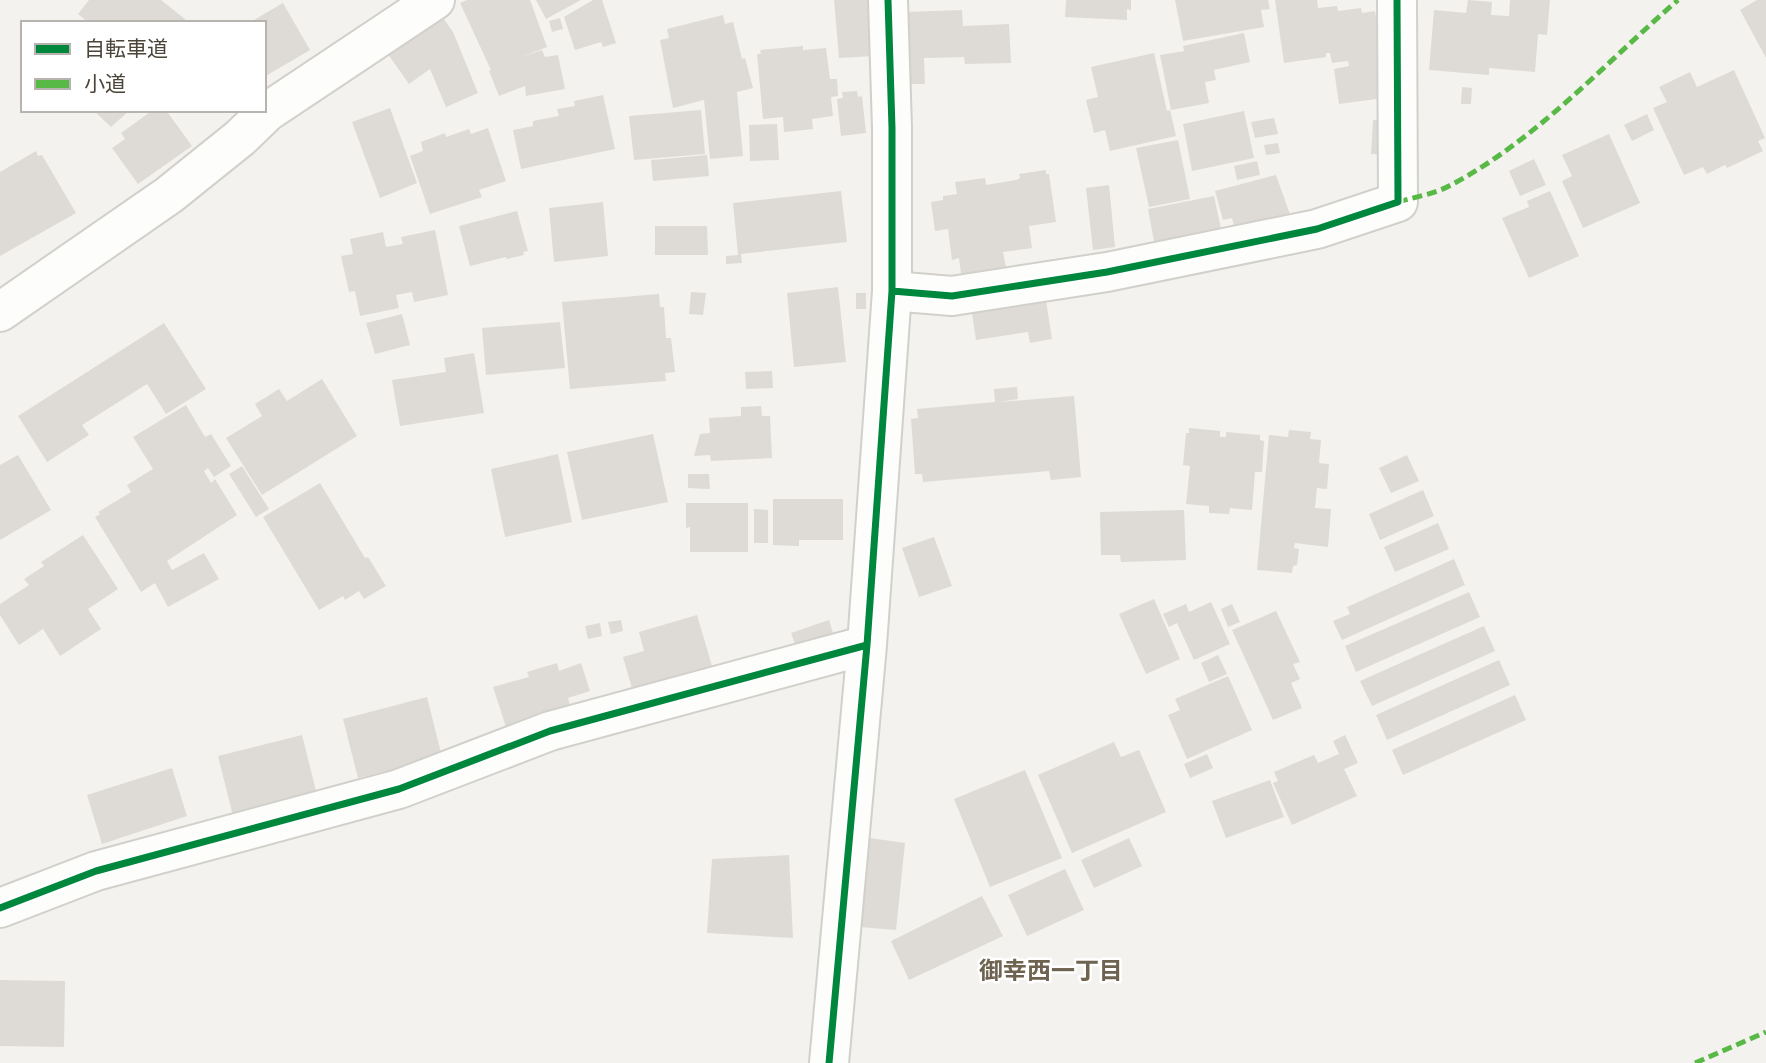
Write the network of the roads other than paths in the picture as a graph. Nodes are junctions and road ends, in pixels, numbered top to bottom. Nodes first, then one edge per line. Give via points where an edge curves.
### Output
1 (435, 0) edge
2 (888, 0) edge
3 (1398, 0) edge
4 (892, 291) junction
5 (0, 312) edge
6 (867, 645) junction
7 (0, 908) edge
8 (829, 1063) edge

1 - 5 street via 267,112 169,195
2 - 4 street
3 - 4 street via 1398,202 1317,229 1107,272 952,296
4 - 6 street
6 - 7 street via 550,731 399,789 96,871
6 - 8 street

